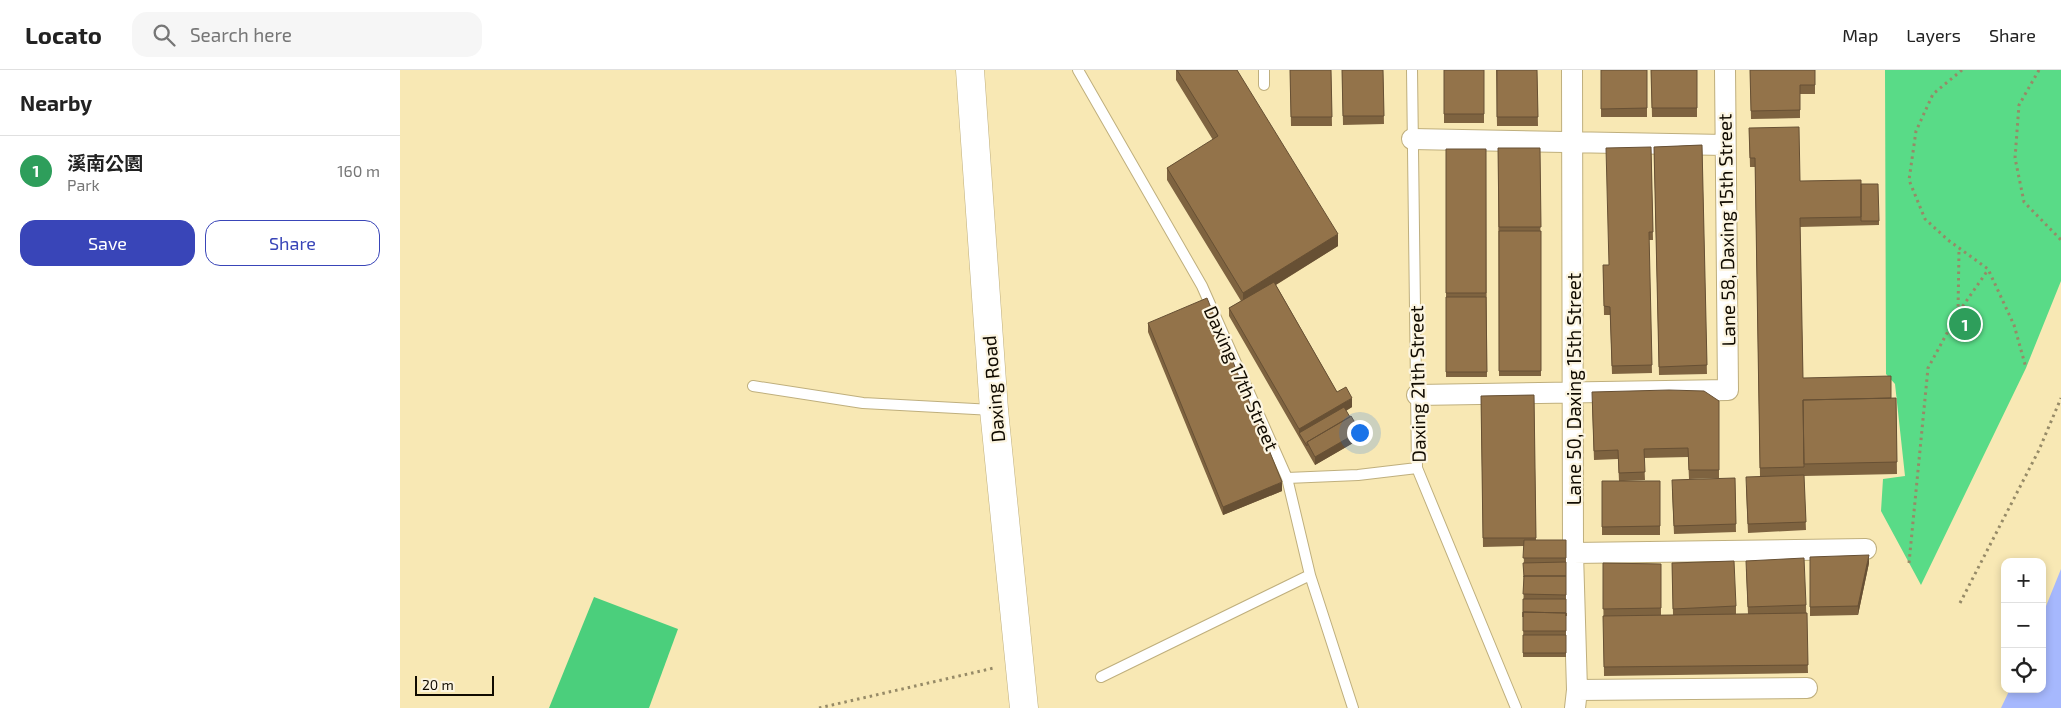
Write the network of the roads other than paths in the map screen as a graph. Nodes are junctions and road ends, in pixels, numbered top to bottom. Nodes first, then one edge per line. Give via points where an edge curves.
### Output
1 (970, 70) edge
2 (1078, 70) edge
3 (1264, 70) edge
4 (1412, 70) edge
5 (1572, 70) edge
6 (1725, 70) edge
7 (1264, 85) dead end
8 (1412, 138) junction
9 (1573, 142) junction
10 (1725, 145) junction
11 (753, 386) dead end
12 (1573, 392) junction
13 (1416, 395) junction
14 (994, 410) junction
15 (1417, 468) junction
16 (1287, 478) junction
17 (1866, 549) dead end
18 (1573, 554) junction
19 (1310, 575) junction
20 (1101, 677) dead end
21 (1807, 688) dead end
22 (1576, 699) edge
23 (1024, 708) edge
24 (1353, 708) edge
25 (1516, 708) edge

1 - 14 main road, Daxing Road
2 - 16 lane, Daxing 17th Street via 1202,286
3 - 7 lane
4 - 8 lane, Daxing 21th Street
5 - 9 street, Lane 50, Daxing 15th Street
6 - 10 street, Lane 58, Daxing 15th Street
8 - 9 street
8 - 13 lane, Daxing 21th Street
9 - 10 street
9 - 12 street, Lane 50, Daxing 15th Street
10 - 12 street, Lane 58, Daxing 15th Street via 1728,390
11 - 14 lane via 862,403
12 - 13 street
12 - 18 street, Lane 50, Daxing 15th Street
13 - 15 lane, Daxing 21th Street
14 - 23 main road, Daxing Road
15 - 16 lane
15 - 25 lane, Daxing 21th Street
16 - 19 lane, Daxing 17th Street
17 - 18 street
18 - 22 street, Lane 50, Daxing 15th Street
19 - 20 lane
19 - 24 lane, Daxing 17th Street
21 - 22 street

